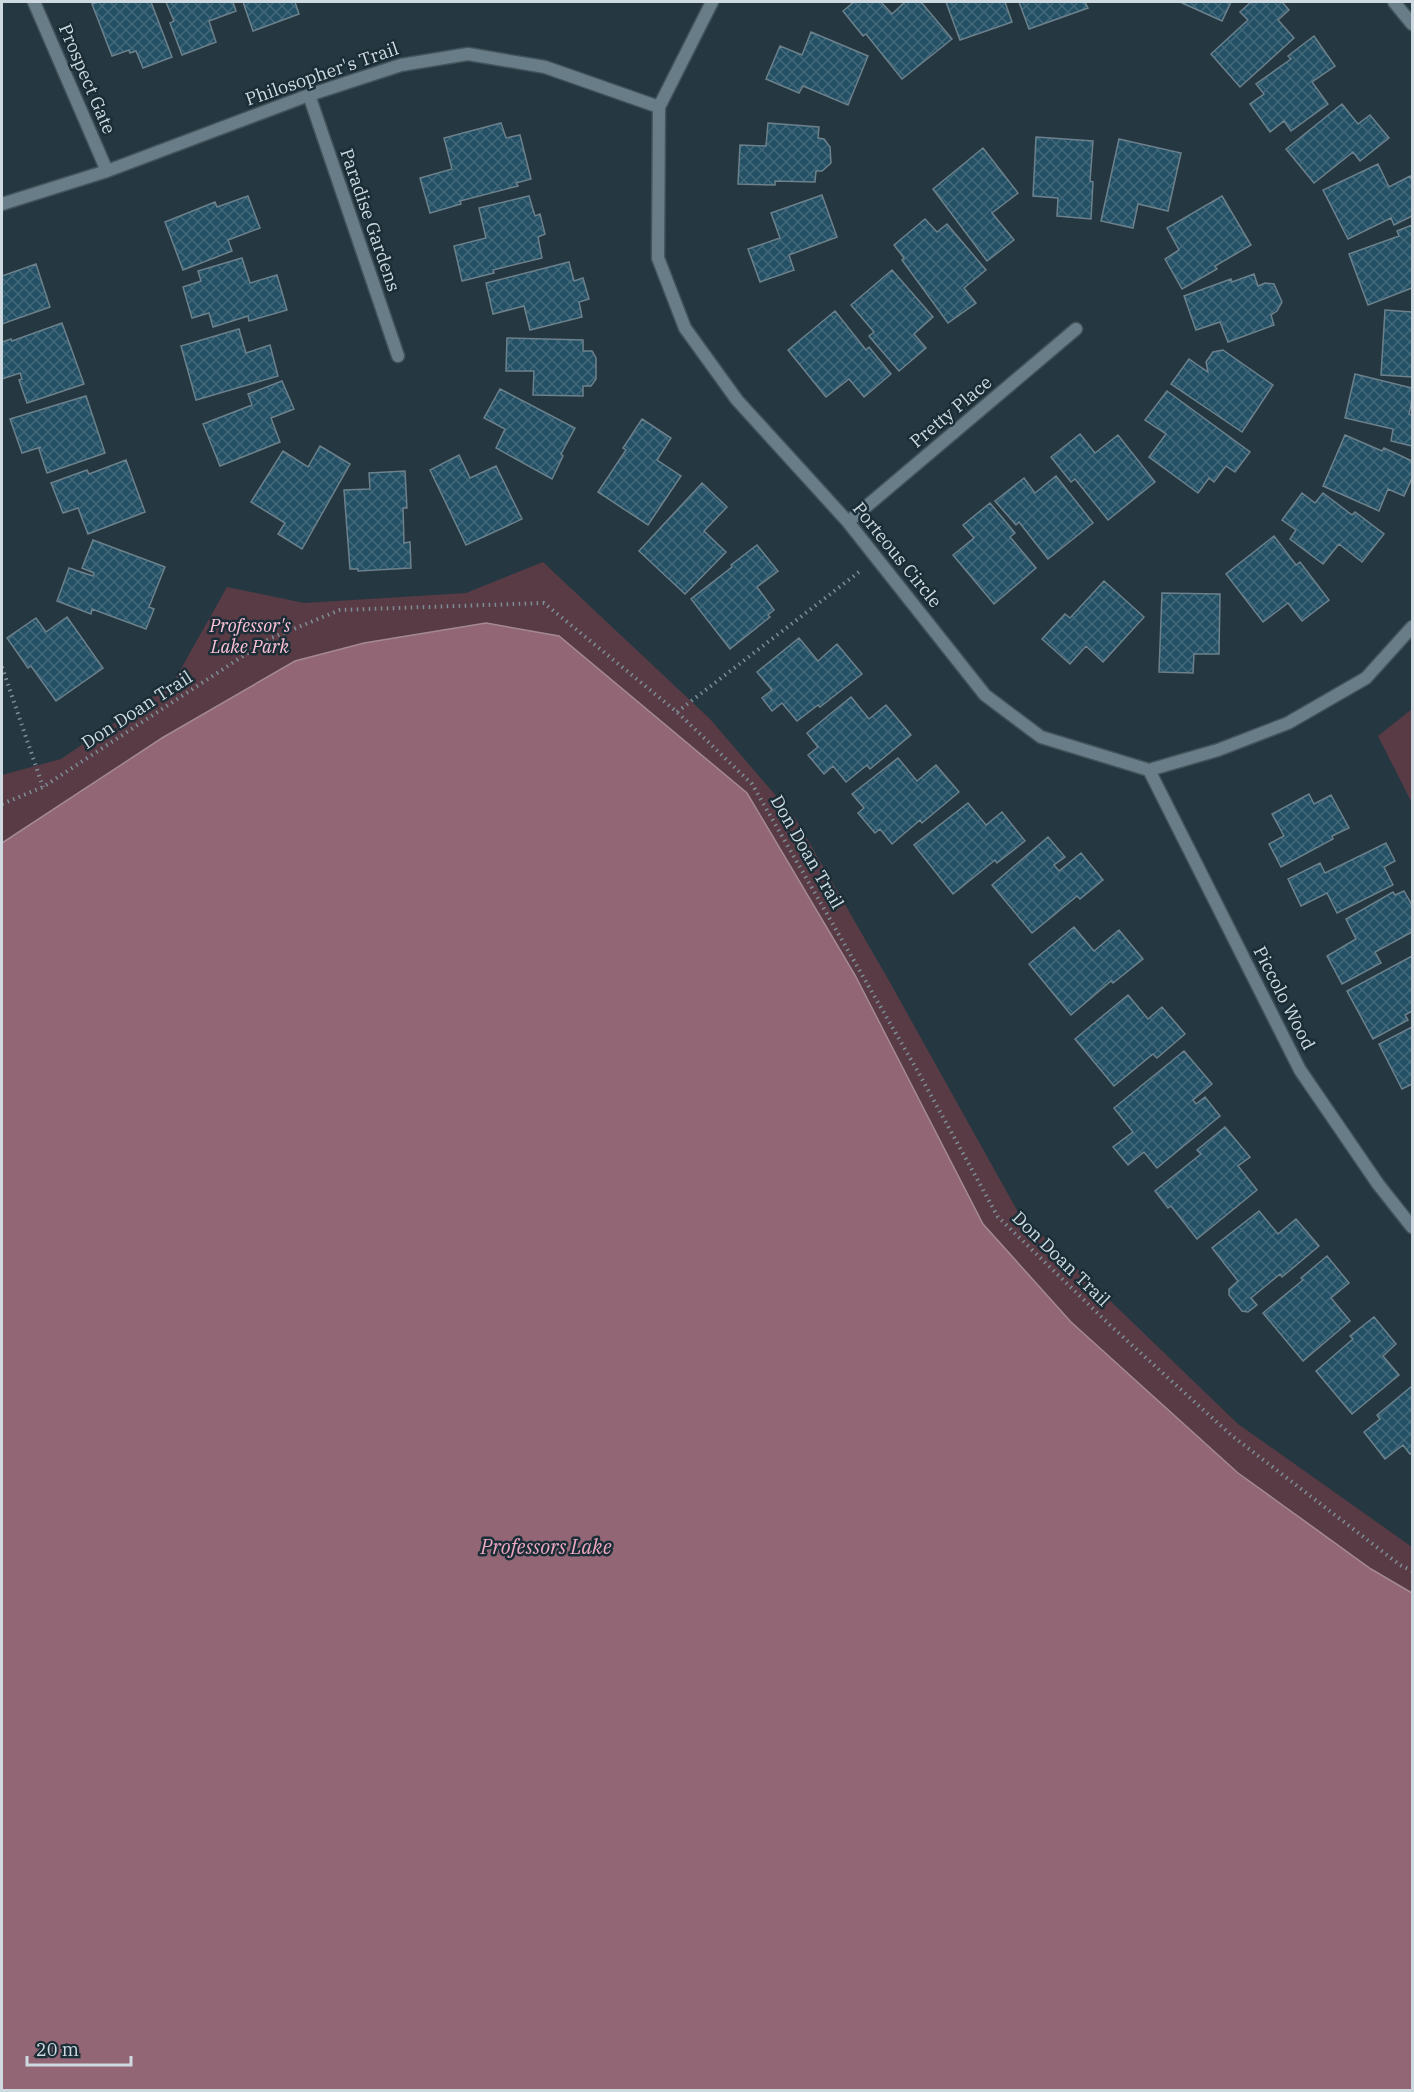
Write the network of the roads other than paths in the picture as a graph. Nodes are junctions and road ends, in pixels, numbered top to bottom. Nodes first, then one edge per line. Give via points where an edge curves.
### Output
1 (34, 2) edge
2 (712, 2) edge
3 (1394, 2) edge
4 (1413, 24) edge
5 (309, 95) junction
6 (659, 107) junction
7 (106, 171) junction
8 (2, 204) edge
9 (1076, 329) dead end
10 (398, 356) dead end
11 (848, 522) junction
12 (1413, 627) edge
13 (1149, 770) junction
14 (1413, 1227) edge

1 - 7 street, Prospect Gate
2 - 6 street, Porteous Circle
3 - 4 street
5 - 6 street, Philosopher's Trail via 401,65 468,54 545,67
5 - 7 street, Philosopher's Trail
5 - 10 street, Paradise Gardens
6 - 11 street, Porteous Circle via 658,258 685,328 737,399
7 - 8 street, Philosopher's Trail
9 - 11 street, Pretty Place
11 - 13 street, Porteous Circle via 985,696 1041,737
12 - 13 street via 1366,678 1288,723 1218,750
13 - 14 street, Piccolo Wood via 1300,1070 1378,1184

